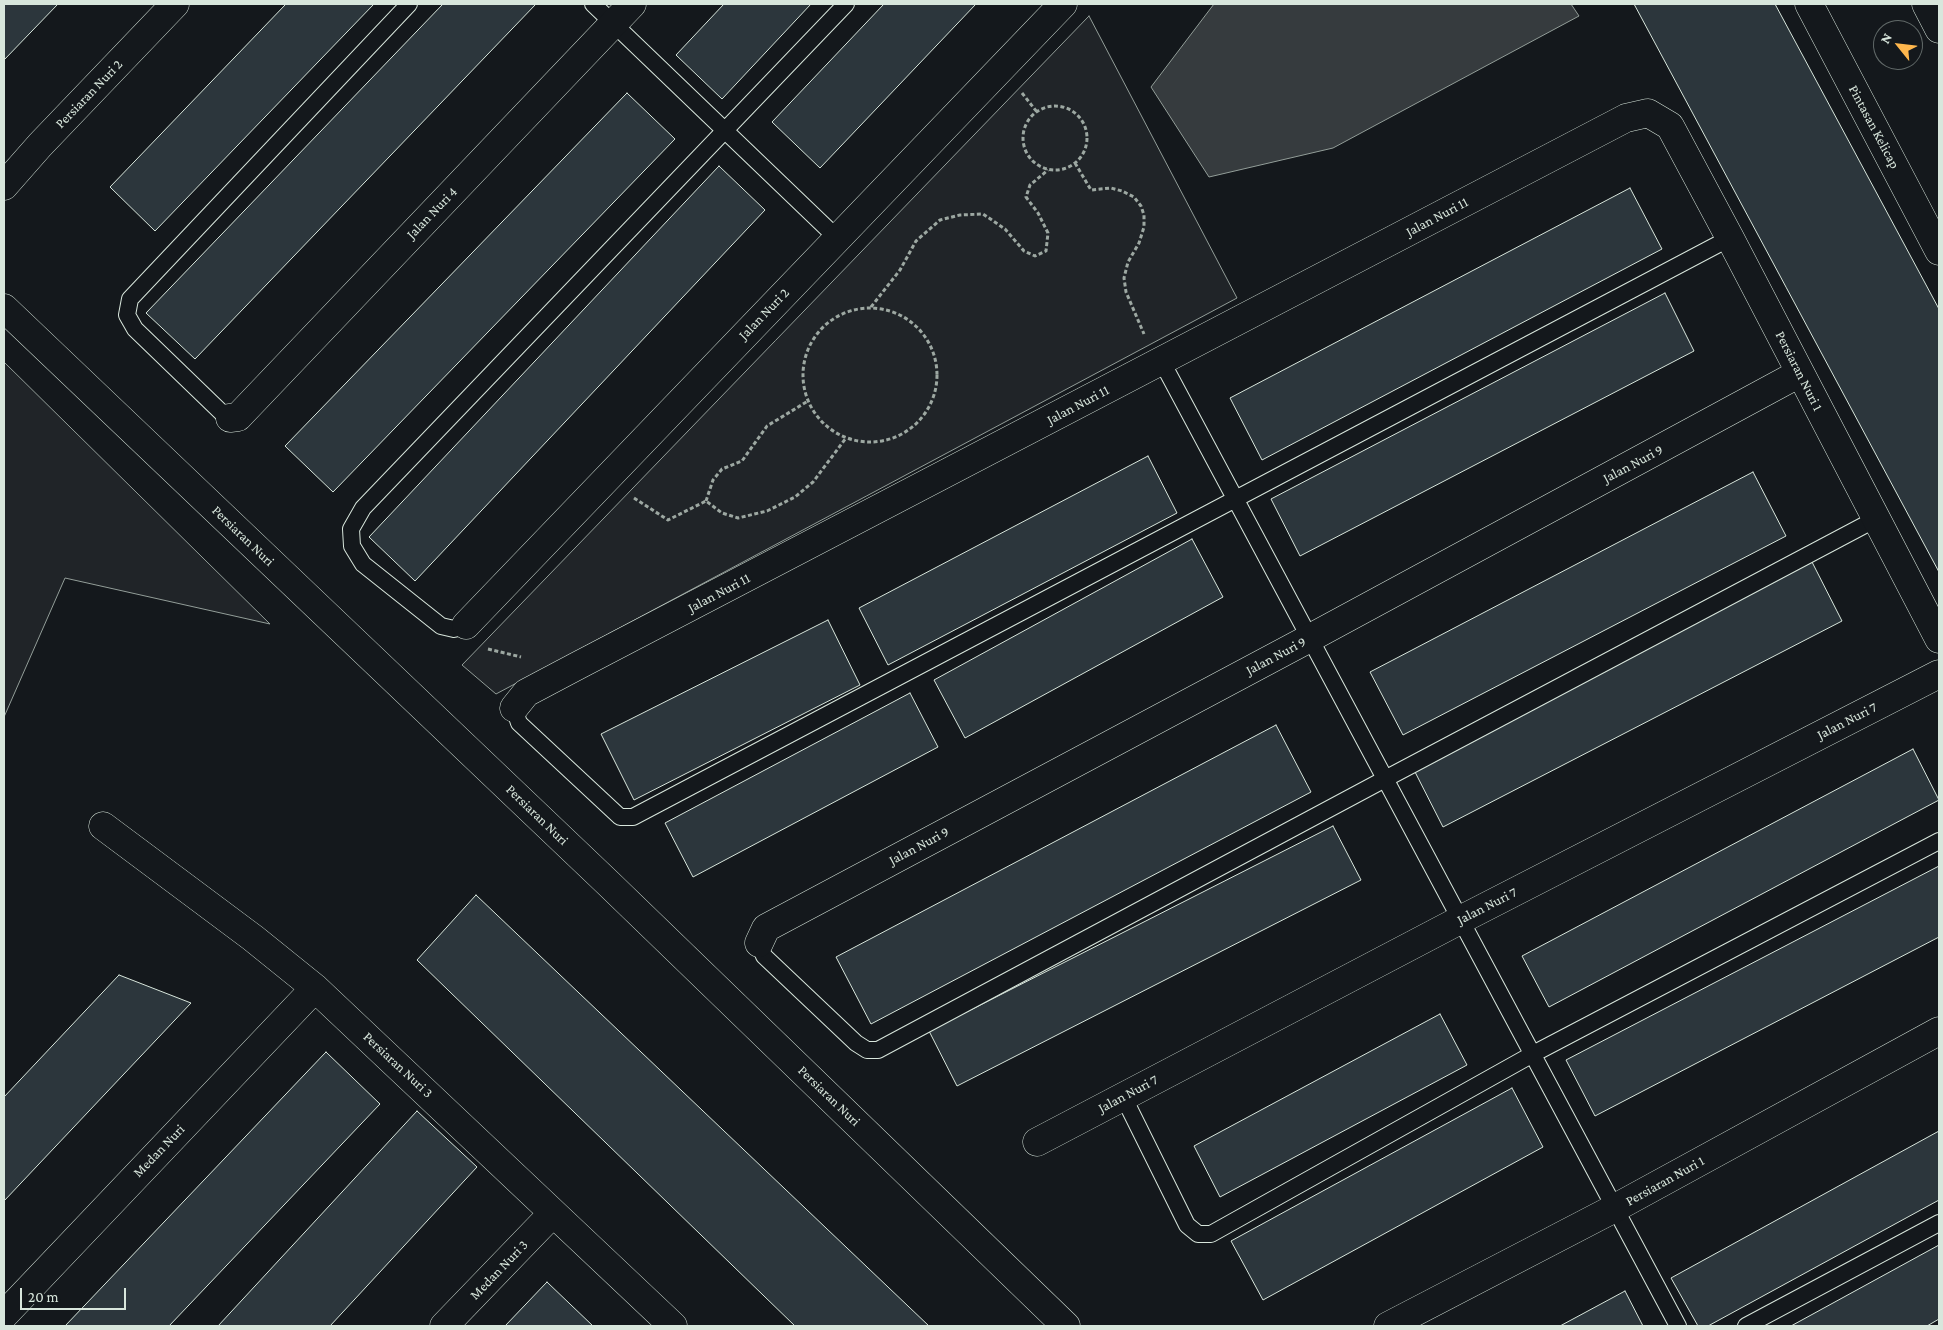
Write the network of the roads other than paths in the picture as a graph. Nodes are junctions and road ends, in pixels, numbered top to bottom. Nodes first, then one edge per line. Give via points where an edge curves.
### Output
1 (175, 4) edge
2 (409, 4) edge
3 (593, 4) edge
4 (632, 4) edge
5 (846, 4) edge
6 (1063, 4) edge
7 (1809, 4) edge
8 (1926, 4) edge
9 (613, 23) junction
10 (1939, 29) edge
11 (1648, 113) joint
12 (725, 130) junction
13 (4, 186) edge
14 (838, 238) junction
15 (1730, 238) junction
16 (1939, 251) edge
17 (4, 308) edge
18 (1162, 362) junction
19 (1800, 373) junction
20 (230, 418) joint
21 (1236, 499) junction
22 (1876, 519) junction
23 (466, 625) joint
24 (1310, 638) junction
25 (1939, 638) edge
26 (1939, 674) edge
27 (514, 708) joint
28 (1385, 779) junction
29 (103, 826) dead end
30 (1939, 841) edge
31 (1460, 920) junction
32 (759, 943) joint
33 (315, 988) junction
34 (1939, 1031) edge
35 (1533, 1054) junction
36 (1123, 1096) junction
37 (1037, 1142) dead end
38 (1615, 1208) junction
39 (554, 1213) junction
40 (1939, 1223) edge
41 (4, 1315) edge
42 (444, 1326) edge
43 (672, 1326) edge
44 (1066, 1326) edge
45 (1388, 1326) edge
46 (1678, 1326) edge
47 (1746, 1326) edge

1 - 13 street, Persiaran Nuri 2
2 - 20 lane via 130,299 127,315 135,329
3 - 9 lane
4 - 9 street, Jalan Nuri 4
5 - 12 lane
6 - 14 street, Jalan Nuri 2
7 - 16 street, Pintasan Kelicap
8 - 10 street
9 - 12 lane
9 - 20 street, Jalan Nuri 4 via 238,417
11 - 15 street, Persiaran Nuri 1 via 1670,126
11 - 18 street, Jalan Nuri 11 via 1626,118
12 - 14 lane
12 - 23 lane via 362,508 351,529 352,546 363,564 441,626 454,630
14 - 23 street, Jalan Nuri 2
15 - 19 street, Persiaran Nuri 1
15 - 21 lane
17 - 44 street, Persiaran Nuri via 609,884
18 - 21 lane
18 - 27 street, Jalan Nuri 11 via 526,693
19 - 22 street, Persiaran Nuri 1
19 - 24 street, Jalan Nuri 9
21 - 24 lane
21 - 27 lane via 633,816 620,817 519,722
22 - 25 street, Persiaran Nuri 1
22 - 28 lane
24 - 28 lane
24 - 32 street, Jalan Nuri 9 via 766,928
26 - 31 street, Jalan Nuri 7
28 - 31 lane
28 - 32 lane via 878,1050 867,1050 856,1044 764,956
29 - 33 street, Persiaran Nuri 3
30 - 35 lane
31 - 35 lane
31 - 36 street, Jalan Nuri 7
33 - 39 street, Persiaran Nuri 3
33 - 41 street, Medan Nuri
34 - 38 street, Persiaran Nuri 1
35 - 36 lane via 1212,1234 1198,1234 1187,1225
35 - 38 lane
36 - 37 street, Jalan Nuri 7
38 - 45 street, Persiaran Nuri 1
38 - 46 lane
39 - 42 street, Medan Nuri 3
39 - 43 street, Persiaran Nuri 3
40 - 47 lane

